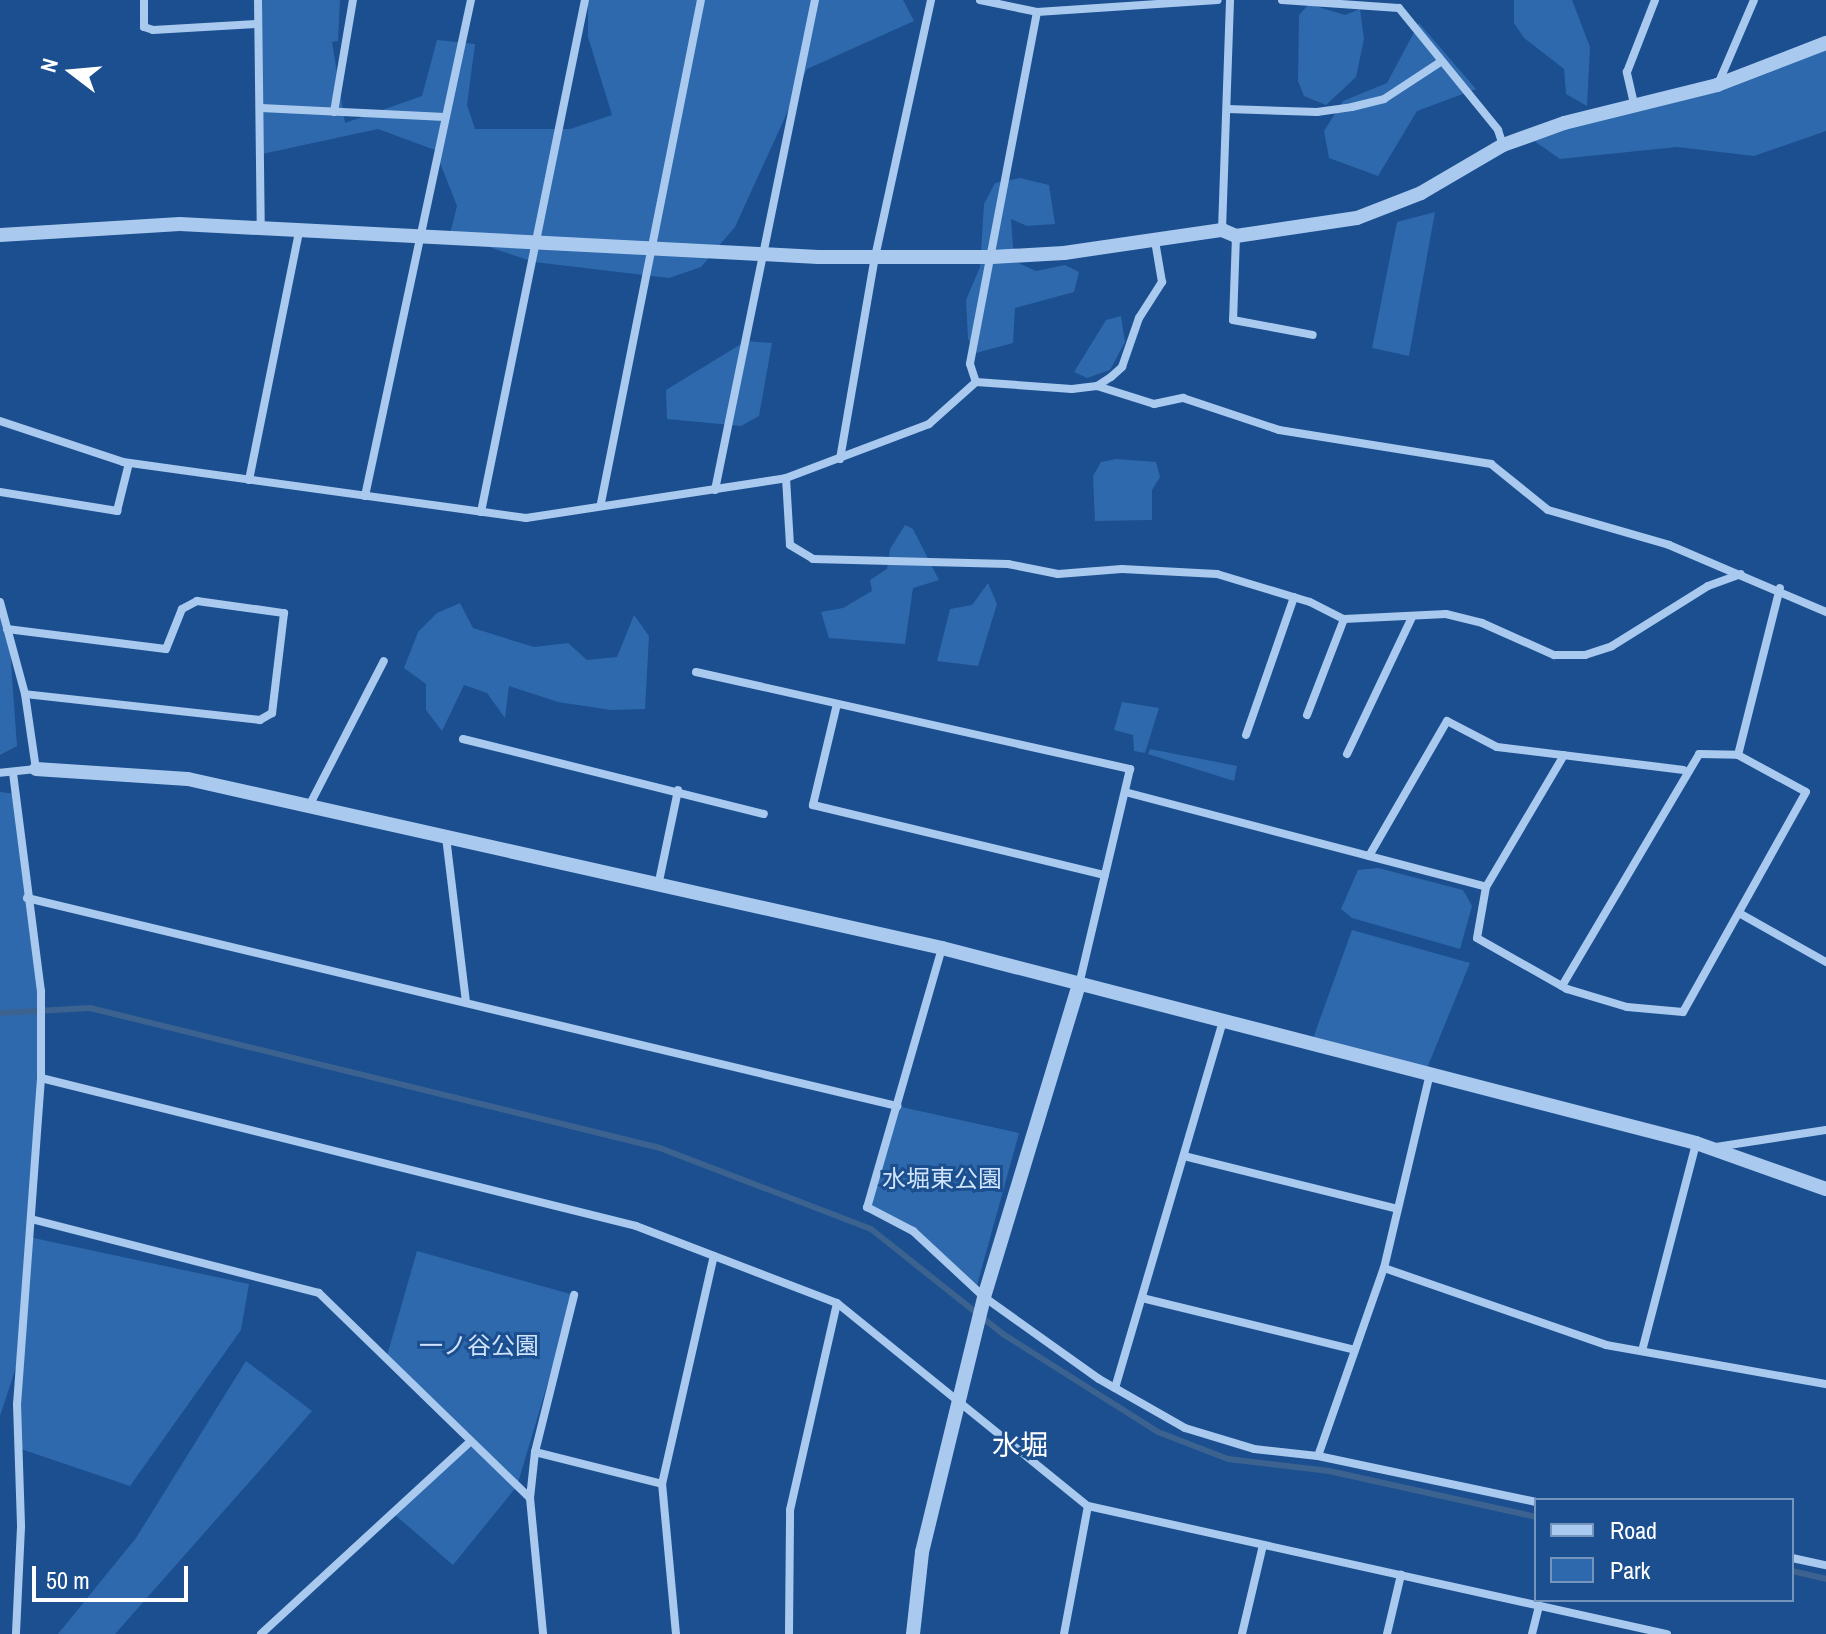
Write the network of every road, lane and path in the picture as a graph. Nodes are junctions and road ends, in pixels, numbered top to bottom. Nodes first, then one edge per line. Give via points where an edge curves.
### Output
1 (144, 0) edge
2 (258, 0) edge
3 (353, 0) edge
4 (471, 0) edge
5 (585, 0) edge
6 (701, 0) edge
7 (815, 0) edge
8 (931, 0) edge
9 (980, 0) edge
10 (1218, 0) edge
11 (1230, 0) edge
12 (1283, 0) edge
13 (1655, 0) edge
14 (1754, 0) edge
15 (1400, 4) edge
16 (1037, 12) junction
17 (258, 24) junction
18 (1826, 43) edge
19 (1442, 61) junction
20 (1717, 85) junction
21 (261, 108) junction
22 (1635, 108) junction
23 (1228, 109) junction
24 (334, 112) junction
25 (445, 117) junction
26 (1503, 145) junction
27 (261, 231) junction
28 (299, 232) junction
29 (1229, 233) junction
30 (0, 235) edge
31 (418, 238) junction
32 (1155, 241) junction
33 (535, 243) junction
34 (649, 249) junction
35 (762, 252) junction
36 (875, 257) junction
37 (992, 257) junction
38 (1313, 335) dead end
39 (976, 382) junction
40 (1097, 386) junction
41 (0, 421) edge
42 (840, 459) junction
43 (129, 463) junction
44 (786, 478) junction
45 (249, 480) junction
46 (715, 490) junction
47 (0, 492) edge
48 (365, 496) junction
49 (601, 503) junction
50 (481, 512) junction
51 (1741, 574) junction
52 (1780, 588) junction
53 (1294, 597) junction
54 (0, 602) edge
55 (1826, 612) edge
56 (1412, 617) junction
57 (1344, 619) junction
58 (7, 629) junction
59 (384, 661) dead end
60 (696, 672) dead end
61 (25, 694) junction
62 (837, 704) junction
63 (1307, 715) dead end
64 (1246, 735) dead end
65 (463, 739) dead end
66 (1347, 754) dead end
67 (1564, 755) junction
68 (1738, 755) junction
69 (36, 769) junction
70 (1684, 770) junction
71 (0, 773) edge
72 (13, 773) junction
73 (678, 790) junction
74 (1125, 792) junction
75 (309, 806) junction
76 (764, 814) dead end
77 (446, 837) junction
78 (1369, 856) junction
79 (1105, 875) junction
80 (658, 887) junction
81 (1486, 887) junction
82 (27, 898) junction
83 (1739, 913) junction
84 (942, 948) junction
85 (1826, 962) edge
86 (1079, 984) junction
87 (1562, 986) junction
88 (466, 1003) junction
89 (1223, 1021) junction
90 (1430, 1074) junction
91 (41, 1078) junction
92 (897, 1106) junction
93 (1826, 1130) edge
94 (1696, 1143) junction
95 (1711, 1148) junction
96 (1184, 1156) junction
97 (1826, 1189) edge
98 (1398, 1209) junction
99 (31, 1219) junction
100 (714, 1256) junction
101 (1384, 1268) junction
102 (574, 1295) dead end
103 (1142, 1298) junction
104 (983, 1301) junction
105 (837, 1303) junction
106 (1355, 1350) junction
107 (1642, 1351) junction
108 (1826, 1384) edge
109 (1115, 1388) junction
110 (959, 1401) junction
111 (470, 1442) junction
112 (535, 1452) junction
113 (1318, 1456) junction
114 (662, 1484) junction
115 (530, 1498) junction
116 (1534, 1502) edge
117 (1088, 1506) junction
118 (1263, 1545) junction
119 (1794, 1558) edge
120 (1826, 1565) edge
121 (1401, 1575) junction
122 (1539, 1606) junction
123 (16, 1634) edge
124 (261, 1634) edge
125 (543, 1634) edge
126 (676, 1634) edge
127 (789, 1634) edge
128 (913, 1634) edge
129 (1064, 1634) edge
130 (1242, 1634) edge
131 (1387, 1634) edge
132 (1532, 1634) edge
133 (1667, 1634) edge

1 - 17 street via 144,27 153,30
2 - 17 street
3 - 24 street
4 - 25 street
5 - 33 street
6 - 34 street
7 - 35 street
8 - 36 street
9 - 16 street
10 - 16 street
11 - 23 street
12 - 15 street
13 - 22 street via 1627,72
14 - 20 street
15 - 19 street
16 - 37 street
17 - 21 street
18 - 20 street
19 - 23 street via 1384,99 1352,107 1317,112
19 - 26 street via 1498,130
20 - 22 street
21 - 24 street
21 - 27 street
22 - 26 street via 1564,123
23 - 29 street
24 - 25 street
25 - 31 street
26 - 29 street via 1421,193 1357,218
27 - 28 street
27 - 30 street via 180,224
28 - 31 street
28 - 45 street
29 - 32 street
29 - 38 street via 1233,320
31 - 33 street
31 - 48 street
32 - 37 street
32 - 40 street via 1162,282 1139,318 1122,367
33 - 34 street
33 - 50 street
34 - 35 street
34 - 49 street
35 - 36 street
35 - 46 street
36 - 37 street
36 - 42 street
37 - 39 street via 970,364
39 - 40 street
39 - 42 street via 929,424
40 - 51 street via 1154,404 1183,398 1279,430 1491,464 1548,510 1669,545
41 - 43 street
42 - 44 street
43 - 45 street
43 - 47 street via 117,511
44 - 46 street
44 - 53 street via 790,545 813,559 1008,564 1058,574 1122,569 1217,574
45 - 48 street
46 - 49 street
48 - 50 street
49 - 50 street via 526,518
51 - 52 street
51 - 56 street via 1708,586 1652,624 1585,655 1554,655 1482,623 1446,614
52 - 55 street
52 - 68 street
53 - 57 street
53 - 64 street
54 - 58 street
56 - 57 street
56 - 66 street
57 - 63 street
58 - 61 street
58 - 61 street via 166,649 182,609 197,601 284,613 272,713 260,720
59 - 75 street
60 - 62 street
61 - 69 street
62 - 74 street via 1130,769
62 - 79 street via 813,805
65 - 73 street
67 - 70 street
67 - 78 street via 1497,747 1447,721
67 - 81 street
68 - 70 street via 1699,754
68 - 83 street via 1806,792
69 - 72 street
69 - 75 street via 188,779
70 - 87 street
71 - 72 street
72 - 82 street
73 - 76 street
73 - 80 street
74 - 78 street
74 - 79 street
75 - 77 street
77 - 80 street
77 - 88 street
78 - 81 street
79 - 86 street
80 - 84 street
81 - 87 street via 1477,938
82 - 88 street
82 - 91 street via 41,991
83 - 85 street
83 - 87 street via 1683,1012 1627,1007
84 - 86 street
84 - 92 street
86 - 89 street
86 - 104 street
88 - 92 street
89 - 90 street
89 - 96 street
90 - 94 street
90 - 98 street
91 - 99 street
91 - 100 street via 636,1226
92 - 104 street via 867,1207 913,1231
93 - 95 street
94 - 95 street
94 - 107 street
95 - 97 street
96 - 98 street
96 - 103 street
98 - 101 street
99 - 111 street via 319,1293
99 - 123 street via 17,1404 21,1527
100 - 105 street
100 - 114 street
101 - 106 street
101 - 107 street via 1477,1296 1568,1334
102 - 112 street
103 - 106 street
103 - 109 street
104 - 109 street
104 - 110 street
105 - 110 street
105 - 127 street via 790,1510
106 - 113 street
107 - 108 street
109 - 113 street via 1218,1441
110 - 117 street
110 - 128 street via 922,1552
111 - 115 street
111 - 124 street
112 - 114 street
112 - 115 street
113 - 116 street
114 - 126 street
115 - 125 street
117 - 118 street
117 - 129 street
118 - 121 street
118 - 130 street
119 - 120 street
121 - 122 street
121 - 131 street
122 - 132 street
122 - 133 street

